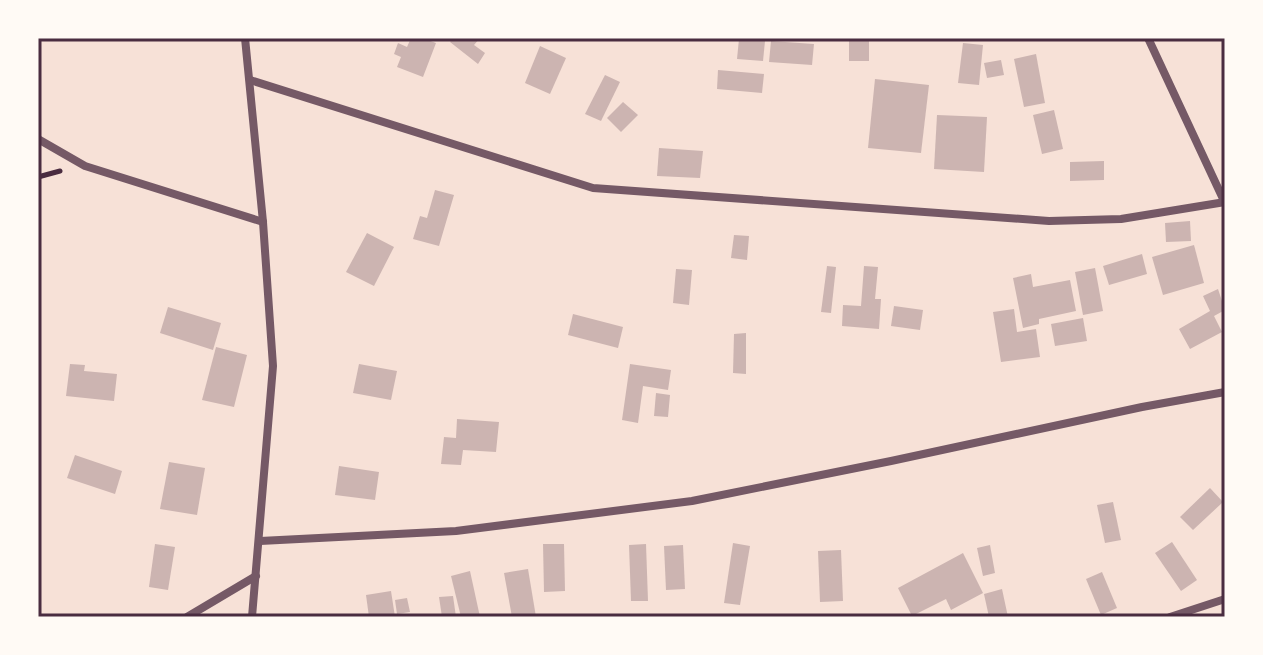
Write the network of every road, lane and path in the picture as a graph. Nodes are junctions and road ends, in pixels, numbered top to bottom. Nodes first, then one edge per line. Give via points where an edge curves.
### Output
1 (245, 38) edge
2 (1148, 38) edge
3 (250, 80) junction
4 (38, 139) edge
5 (1225, 202) edge
6 (263, 222) junction
7 (1225, 392) edge
8 (260, 541) junction
9 (256, 576) junction
10 (1225, 599) edge
11 (187, 617) edge
12 (252, 617) edge
13 (1170, 617) edge

1 - 3 street
2 - 5 street
3 - 5 street via 593,188 1049,221 1121,219
3 - 6 street
4 - 6 street via 85,166
6 - 8 street via 273,366
7 - 8 street via 692,501 456,531
8 - 9 street
9 - 11 street
9 - 12 street
10 - 13 street

